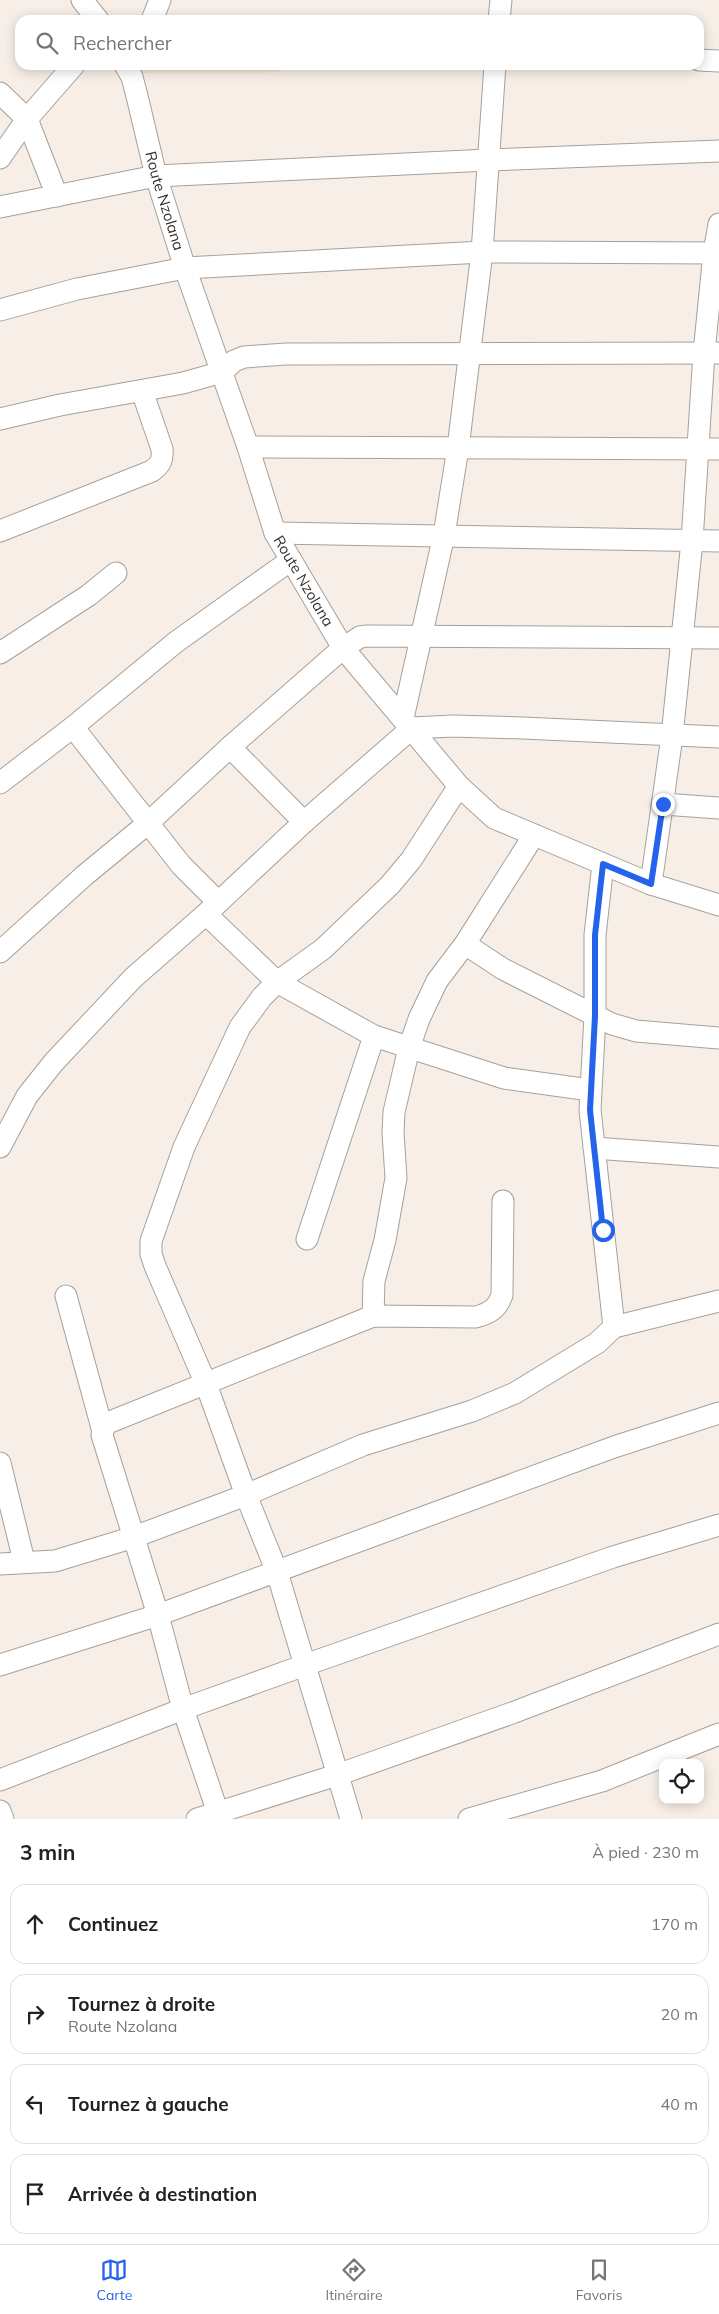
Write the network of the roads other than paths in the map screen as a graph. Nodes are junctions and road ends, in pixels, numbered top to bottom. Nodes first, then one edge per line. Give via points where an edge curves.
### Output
1 (82, 0) edge
2 (160, 0) edge
3 (501, 0) edge
4 (94, 15) edge
5 (154, 15) edge
6 (500, 15) edge
7 (704, 60) edge
8 (719, 61) edge
9 (70, 70) edge
10 (131, 70) edge
11 (495, 70) edge
12 (0, 93) edge
13 (27, 119) junction
14 (719, 152) edge
15 (0, 158) edge
16 (488, 160) junction
17 (156, 176) junction
18 (58, 196) junction
19 (0, 207) edge
20 (719, 224) edge
21 (482, 252) junction
22 (716, 253) edge
23 (185, 268) junction
24 (0, 310) edge
25 (711, 353) edge
26 (469, 354) junction
27 (222, 372) junction
28 (142, 391) junction
29 (0, 419) edge
30 (248, 447) junction
31 (458, 448) junction
32 (709, 449) edge
33 (0, 531) edge
34 (276, 533) junction
35 (444, 535) junction
36 (692, 541) junction
37 (719, 541) edge
38 (291, 560) junction
39 (116, 573) dead end
40 (421, 636) junction
41 (681, 636) junction
42 (719, 638) edge
43 (343, 648) junction
44 (0, 653) edge
45 (407, 723) junction
46 (73, 727) junction
47 (672, 736) junction
48 (719, 738) edge
49 (230, 747) junction
50 (0, 783) edge
51 (459, 786) junction
52 (663, 804) junction
53 (719, 808) edge
54 (304, 822) junction
55 (147, 824) junction
56 (534, 836) junction
57 (603, 864) junction
58 (651, 884) junction
59 (719, 905) edge
60 (212, 908) junction
61 (465, 944) junction
62 (0, 952) edge
63 (277, 982) junction
64 (595, 1016) junction
65 (374, 1036) junction
66 (719, 1038) edge
67 (409, 1048) junction
68 (590, 1090) junction
69 (0, 1147) edge
70 (594, 1148) junction
71 (719, 1156) edge
72 (503, 1201) dead end
73 (307, 1239) dead end
74 (66, 1296) dead end
75 (719, 1301) edge
76 (373, 1316) junction
77 (614, 1328) junction
78 (206, 1384) junction
79 (719, 1414) edge
80 (102, 1428) junction
81 (0, 1463) edge
82 (246, 1495) junction
83 (719, 1525) edge
84 (134, 1537) junction
85 (24, 1561) junction
86 (0, 1564) edge
87 (277, 1572) junction
88 (158, 1615) junction
89 (719, 1634) edge
90 (0, 1665) edge
91 (305, 1665) junction
92 (183, 1709) junction
93 (719, 1734) edge
94 (337, 1775) junction
95 (0, 1780) edge
96 (0, 1811) edge
97 (219, 1815) edge
98 (3, 1819) edge
99 (197, 1819) edge
100 (351, 1819) edge
101 (469, 1819) edge

1 - 4 street
2 - 5 street
3 - 6 street
7 - 8 street
9 - 13 street
10 - 17 street, Route Nzolana
11 - 16 street
12 - 13 street
13 - 15 street
13 - 18 street
14 - 16 street
16 - 17 street
16 - 21 street
17 - 18 street
17 - 23 street, Route Nzolana
18 - 19 street
20 - 22 street
21 - 22 street
21 - 23 street
21 - 26 street
22 - 25 street
23 - 24 street via 77,289
23 - 27 street, Route Nzolana
25 - 26 street
25 - 32 street
26 - 27 street via 244,357
26 - 31 street
27 - 28 street
27 - 30 street, Route Nzolana
28 - 29 street
28 - 33 street via 162,449 163,458 159,466
30 - 31 street
30 - 34 street, Route Nzolana
31 - 32 street
31 - 35 street
32 - 36 street
34 - 35 street
34 - 38 street, Route Nzolana
35 - 36 street
35 - 40 street
36 - 37 street
36 - 41 street
38 - 43 street, Route Nzolana
38 - 46 street via 176,642
39 - 44 street via 89,595
40 - 41 street
40 - 43 street via 360,637
40 - 45 street
41 - 42 street
41 - 47 street
43 - 45 street, Route Nzolana
43 - 49 street
45 - 47 street
45 - 51 street, Route Nzolana
45 - 54 street
46 - 50 street
46 - 55 street
47 - 48 street
47 - 52 street
49 - 54 street
49 - 55 street
51 - 56 street, Route Nzolana via 494,818
51 - 63 street via 411,860 390,885 323,949
52 - 53 street
52 - 58 street
54 - 60 street
55 - 60 street
55 - 62 street via 84,875
56 - 57 street, Route Nzolana
56 - 61 street
57 - 58 street, Route Nzolana
57 - 64 street via 595,935
58 - 59 street, Route Nzolana
60 - 63 street
60 - 69 street via 133,978 54,1062 27,1096
61 - 64 street via 503,969
61 - 67 street via 437,981
63 - 65 street
63 - 78 street via 240,1027 184,1147 151,1241 155,1266
64 - 66 street via 636,1031
64 - 68 street
65 - 67 street
65 - 73 street
67 - 68 street via 504,1078
67 - 76 street via 394,1112 396,1178 374,1281
68 - 70 street
70 - 71 street
70 - 77 street
72 - 76 street via 502,1294 498,1306 488,1314 476,1317
74 - 80 street
75 - 77 street
76 - 78 street
77 - 82 street via 596,1343 515,1393 472,1411 363,1445
78 - 80 street via 105,1424
78 - 82 street
79 - 87 street via 614,1447
80 - 84 street
81 - 85 street
82 - 84 street
82 - 87 street
83 - 91 street via 613,1557
84 - 85 street via 55,1560
84 - 88 street
85 - 86 street
87 - 88 street
87 - 91 street
88 - 90 street
88 - 92 street
89 - 94 street
91 - 92 street
91 - 94 street
92 - 95 street
92 - 97 street
93 - 101 street via 602,1781
94 - 97 street
94 - 100 street
96 - 98 street
97 - 99 street

